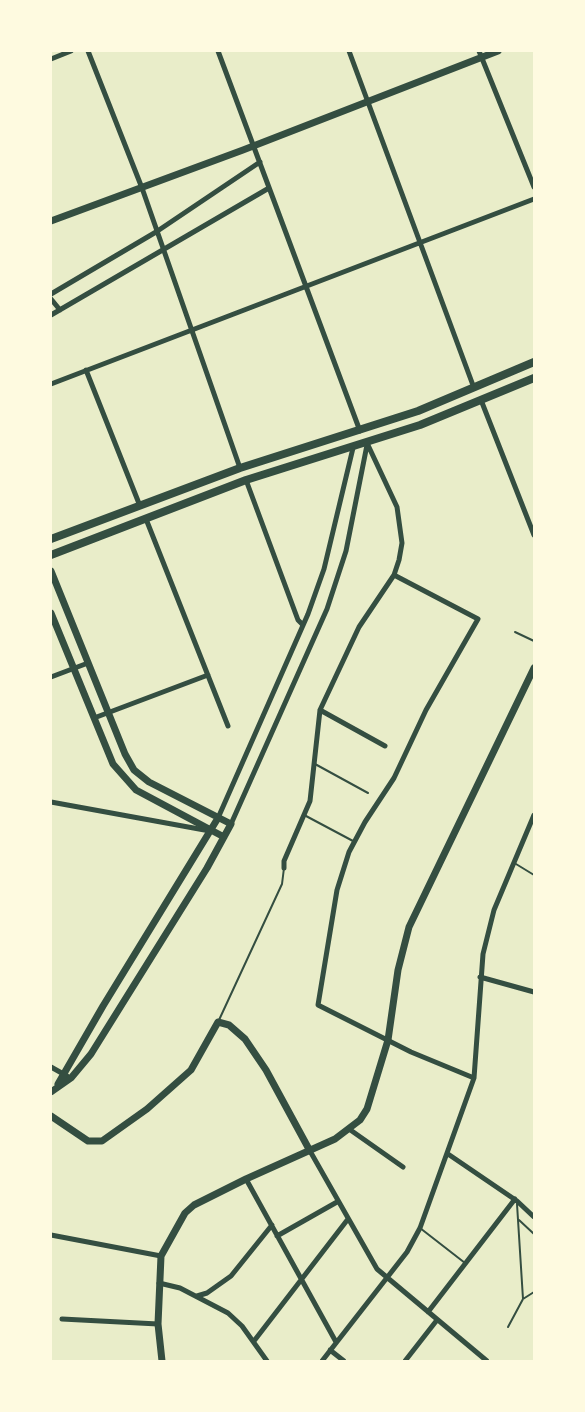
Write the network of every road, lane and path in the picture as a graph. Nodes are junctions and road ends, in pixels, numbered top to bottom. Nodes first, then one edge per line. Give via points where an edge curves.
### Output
1 (71, 51) edge
2 (88, 51) edge
3 (218, 51) edge
4 (349, 51) edge
5 (498, 51) edge
6 (480, 54) edge
7 (51, 59) edge
8 (368, 100) junction
9 (254, 146) junction
10 (260, 162) junction
11 (534, 187) edge
12 (142, 188) junction
13 (269, 188) junction
14 (534, 199) edge
15 (51, 221) edge
16 (156, 232) junction
17 (420, 242) junction
18 (164, 251) junction
19 (306, 286) junction
20 (51, 294) edge
21 (51, 299) edge
22 (60, 309) junction
23 (51, 315) edge
24 (192, 329) junction
25 (534, 362) edge
26 (86, 370) junction
27 (534, 378) edge
28 (51, 384) edge
29 (474, 387) junction
30 (481, 400) junction
31 (360, 431) junction
32 (367, 443) junction
33 (353, 448) junction
34 (240, 468) junction
35 (246, 480) junction
36 (140, 506) junction
37 (146, 519) junction
38 (534, 535) edge
39 (51, 539) edge
40 (51, 555) edge
41 (51, 571) edge
42 (394, 575) junction
43 (51, 613) edge
44 (303, 625) junction
45 (515, 632) dead end
46 (534, 641) edge
47 (88, 663) junction
48 (534, 668) edge
49 (73, 669) junction
50 (208, 675) junction
51 (51, 677) edge
52 (320, 710) junction
53 (108, 713) junction
54 (94, 718) junction
55 (228, 726) dead end
56 (385, 746) dead end
57 (125, 754) junction
58 (112, 764) junction
59 (315, 764) junction
60 (368, 793) dead end
61 (51, 802) edge
62 (534, 815) edge
63 (306, 816) junction
64 (218, 818) junction
65 (231, 824) junction
66 (212, 831) junction
67 (224, 837) junction
68 (354, 841) junction
69 (513, 862) junction
70 (284, 868) joint
71 (534, 875) edge
72 (480, 977) junction
73 (534, 992) edge
74 (218, 1022) junction
75 (388, 1040) junction
76 (51, 1067) edge
77 (62, 1073) junction
78 (71, 1078) junction
79 (474, 1078) junction
80 (58, 1084) junction
81 (51, 1092) edge
82 (51, 1116) edge
83 (349, 1129) junction
84 (310, 1151) junction
85 (448, 1154) junction
86 (404, 1167) dead end
87 (246, 1179) junction
88 (516, 1200) junction
89 (338, 1202) junction
90 (534, 1217) edge
91 (517, 1218) junction
92 (348, 1219) junction
93 (272, 1225) junction
94 (420, 1228) junction
95 (534, 1234) edge
96 (51, 1235) edge
97 (277, 1236) junction
98 (161, 1256) junction
99 (466, 1264) junction
100 (386, 1277) junction
101 (302, 1281) junction
102 (159, 1283) junction
103 (534, 1292) edge
104 (197, 1296) junction
105 (523, 1299) junction
106 (428, 1312) junction
107 (62, 1318) dead end
108 (437, 1320) junction
109 (158, 1324) junction
110 (508, 1327) dead end
111 (254, 1341) junction
112 (336, 1342) junction
113 (330, 1350) junction
114 (482, 1360) edge
115 (162, 1361) edge
116 (267, 1361) edge
117 (322, 1361) edge
118 (344, 1361) edge
119 (405, 1361) edge

1 - 7 street
2 - 12 street
3 - 9 street
4 - 8 street
5 - 6 street
6 - 8 street
6 - 11 street
8 - 9 street
8 - 17 street
9 - 10 street
9 - 12 street
10 - 13 street
10 - 16 street
12 - 15 street
12 - 16 street
13 - 18 street
13 - 19 street
14 - 17 street
16 - 18 street
16 - 20 street
17 - 19 street
17 - 29 street
18 - 22 street
18 - 24 street
19 - 24 street
19 - 31 street
21 - 22 street
22 - 23 street
24 - 26 street
24 - 34 street
25 - 29 main road
26 - 28 street
26 - 36 street
27 - 30 main road
29 - 31 main road
30 - 32 main road
30 - 38 street
31 - 34 main road
32 - 33 main road
32 - 42 street via 397,507 402,543
32 - 65 street via 349,536 330,600
33 - 35 main road
33 - 44 street via 324,569
34 - 36 main road
35 - 37 main road
35 - 44 street
36 - 39 main road
37 - 40 main road
37 - 50 street
41 - 47 street
42 - 52 street via 359,627
42 - 68 street via 478,619 394,778
43 - 49 street
44 - 64 street
45 - 46 lane
47 - 49 street
47 - 53 street
48 - 75 street via 415,913 398,970
49 - 51 street
49 - 54 street
50 - 53 street
50 - 55 street
52 - 56 street
52 - 59 street
53 - 54 street
53 - 57 street
54 - 58 street
57 - 58 street
57 - 64 street via 134,770 148,782
58 - 66 street via 136,790
59 - 60 lane
59 - 63 street
61 - 66 street
62 - 69 street
63 - 68 lane
63 - 70 street
64 - 65 street
64 - 66 street
65 - 67 street
66 - 67 street
66 - 77 street
67 - 78 street via 91,1054
68 - 75 street via 337,890 318,999 322,1009
69 - 71 lane
69 - 72 street via 494,910
70 - 74 lane via 282,884
72 - 73 street
72 - 79 street
74 - 82 street via 191,1070 147,1109 102,1141 88,1141
74 - 84 street via 229,1025 245,1039
75 - 79 street
75 - 83 street via 367,1109
76 - 77 street
77 - 78 street
77 - 80 street
78 - 80 street
79 - 85 street
80 - 81 street
83 - 84 street
83 - 86 street
84 - 87 street
84 - 89 street
85 - 88 street
85 - 94 street
87 - 93 street
87 - 98 street via 185,1213
88 - 90 street
88 - 91 lane
88 - 99 street
89 - 92 street
89 - 97 street
91 - 95 lane
91 - 105 lane
92 - 100 street via 377,1269
92 - 101 street
93 - 97 street
93 - 104 street via 231,1276
94 - 99 lane
94 - 100 street via 407,1252
96 - 98 street
97 - 101 street
98 - 102 street
99 - 106 street
100 - 106 street
100 - 112 street
101 - 111 street
101 - 112 street
102 - 104 street
102 - 109 street
103 - 105 lane
104 - 111 street via 228,1313
105 - 110 lane
106 - 108 street
107 - 109 street
108 - 114 street
108 - 119 street
109 - 115 street
111 - 116 street
112 - 113 street
113 - 117 street
113 - 118 street

